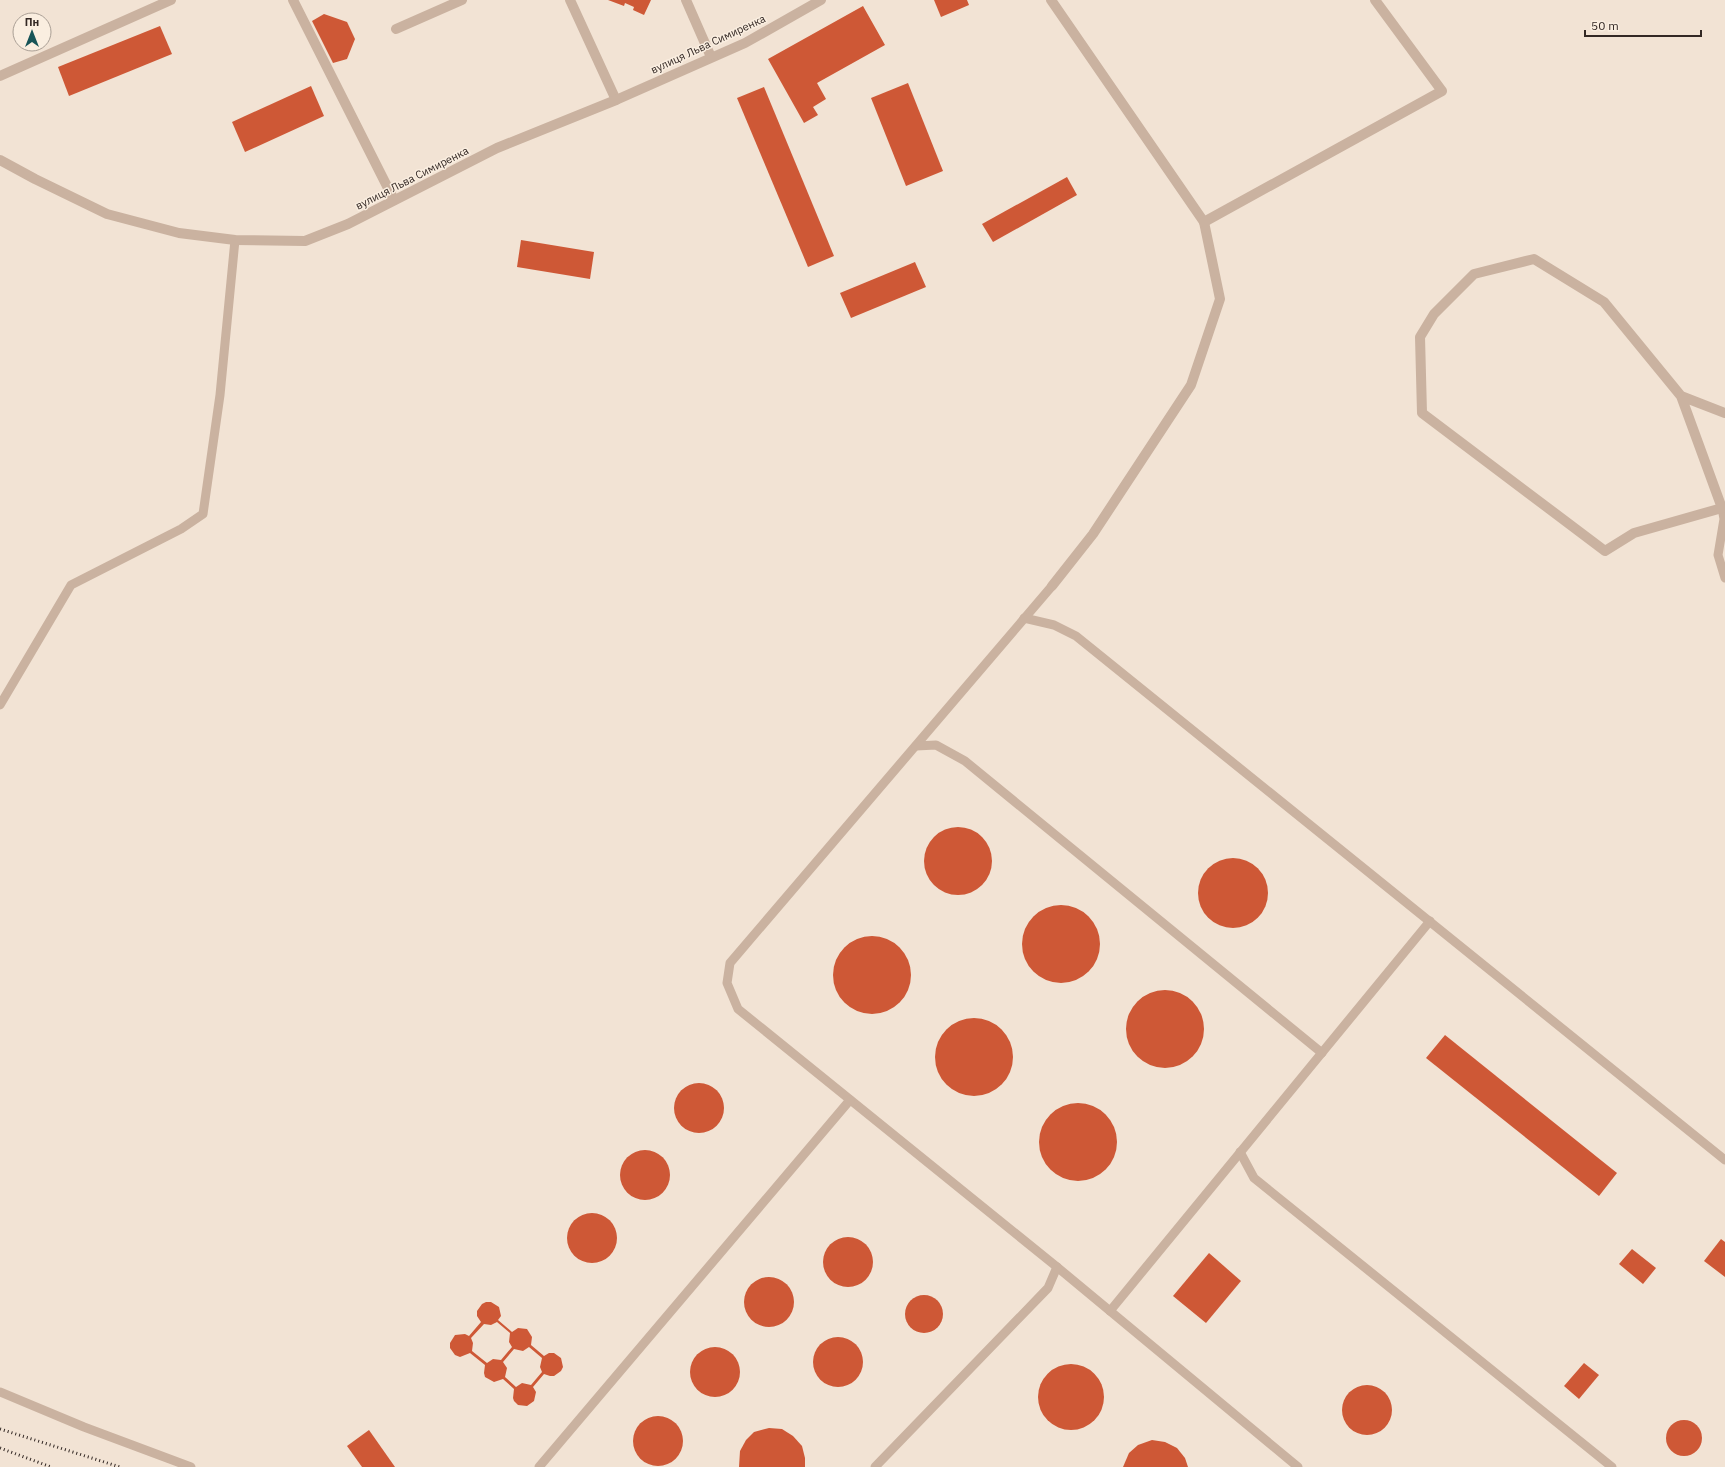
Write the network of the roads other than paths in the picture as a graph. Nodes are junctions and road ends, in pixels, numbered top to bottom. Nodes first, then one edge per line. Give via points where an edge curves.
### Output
1 (171, 0) edge
2 (293, 0) edge
3 (462, 0) edge
4 (570, 0) edge
5 (686, 0) edge
6 (821, 0) edge
7 (1051, 0) edge
8 (1375, 0) edge
9 (396, 29) dead end
10 (711, 57) junction
11 (0, 76) edge
12 (616, 100) junction
13 (0, 160) edge
14 (394, 200) junction
15 (1204, 222) junction
16 (235, 240) junction
17 (1681, 396) junction
18 (1725, 413) edge
19 (1722, 508) junction
20 (1725, 578) edge
21 (1052, 586) joint
22 (1024, 618) junction
23 (0, 705) edge
24 (916, 746) junction
25 (1430, 921) junction
26 (1322, 1053) junction
27 (850, 1100) junction
28 (1240, 1152) junction
29 (1725, 1160) edge
30 (1057, 1267) junction
31 (1110, 1311) junction
32 (0, 1392) edge
33 (191, 1467) edge
34 (539, 1467) edge
35 (875, 1467) edge
36 (1298, 1467) edge
37 (1612, 1467) edge

1 - 11 street
2 - 14 street
3 - 9 street
4 - 12 street
5 - 10 street
6 - 10 street, вулиця Льва Симиренка via 745,43
7 - 15 street
8 - 15 street via 1442,91
10 - 12 street, вулиця Льва Симиренка
12 - 14 street, вулиця Льва Симиренка via 497,148
13 - 16 street, вулиця Льва Симиренка via 107,214 179,234
14 - 16 street, вулиця Льва Симиренка via 348,224 305,241
15 - 21 street via 1220,300 1191,385 1093,534
16 - 23 lane via 220,395 203,514 181,529 71,585
17 - 18 street
17 - 19 street
17 - 19 street via 1604,302 1534,259 1474,274 1434,314 1420,337 1422,413 1605,551 1634,533
19 - 20 lane via 1724,519 1718,554
21 - 22 lane
22 - 24 lane
22 - 25 lane via 1054,625 1076,636
24 - 26 lane via 936,745 964,761
24 - 27 lane via 730,963 728,983 738,1009
25 - 26 lane
25 - 29 lane
26 - 28 lane
27 - 30 lane
27 - 34 lane
28 - 31 lane
28 - 37 lane via 1254,1178
30 - 31 lane
30 - 35 lane via 1048,1288
31 - 36 lane
32 - 33 lane

